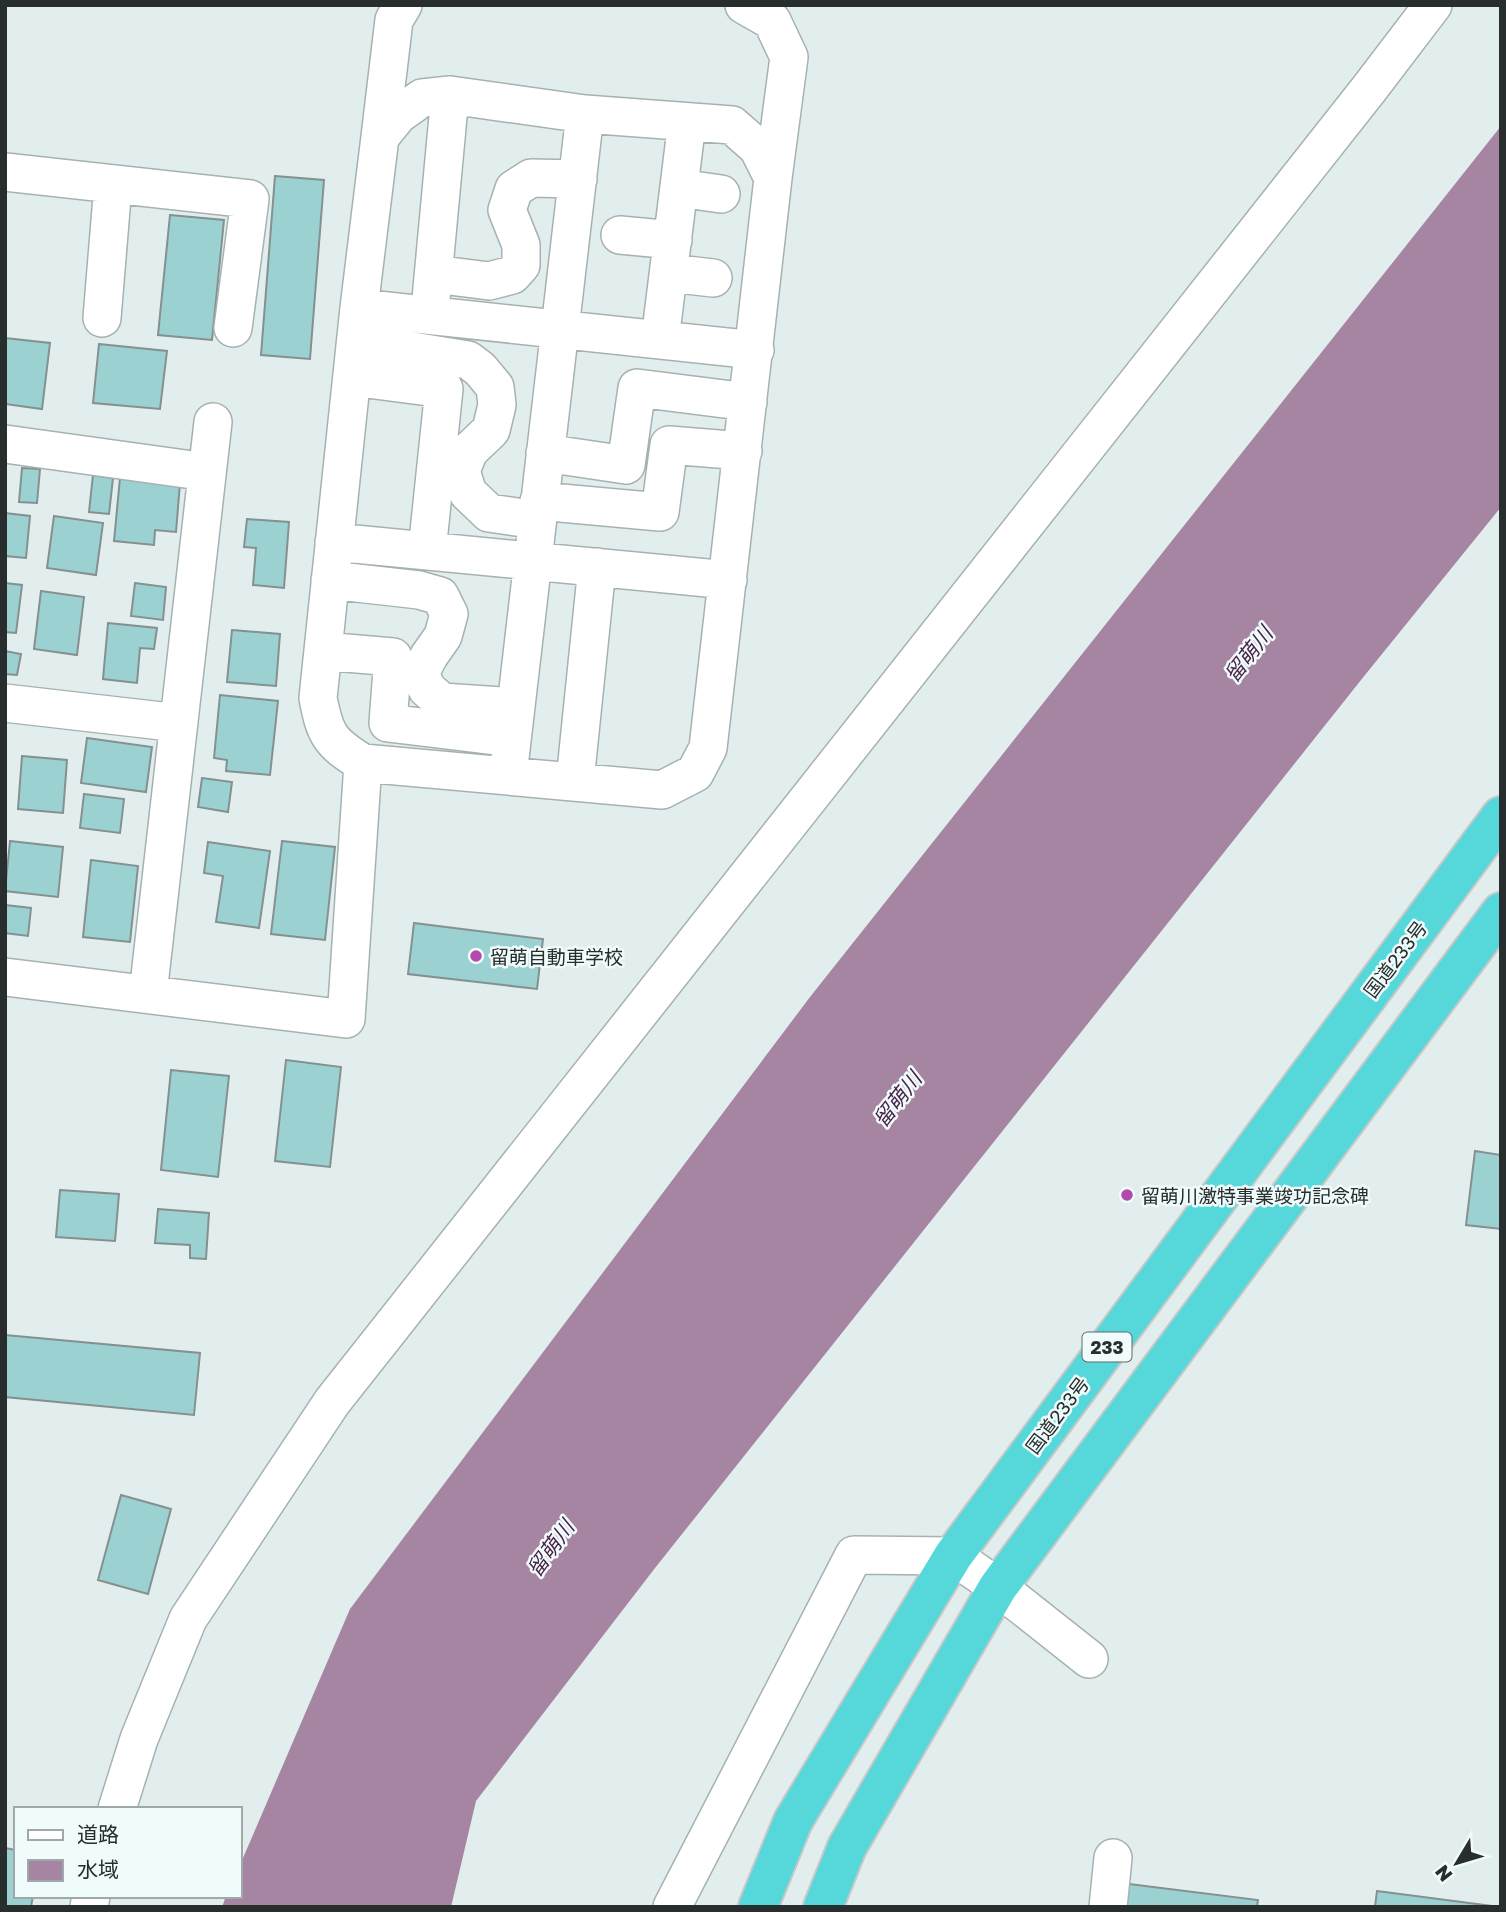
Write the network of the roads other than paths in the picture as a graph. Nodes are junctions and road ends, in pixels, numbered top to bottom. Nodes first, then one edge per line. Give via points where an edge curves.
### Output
1 (403, 5) edge
2 (744, 5) edge
3 (1433, 5) edge
4 (450, 94) junction
5 (584, 114) junction
6 (687, 122) junction
7 (380, 137) junction
8 (5, 173) edge
9 (773, 178) junction
10 (578, 179) junction
11 (113, 185) junction
12 (678, 188) junction
13 (721, 194) dead end
14 (620, 235) dead end
15 (671, 256) junction
16 (433, 274) junction
17 (713, 278) dead end
18 (430, 316) junction
19 (102, 318) dead end
20 (233, 328) dead end
21 (559, 329) junction
22 (660, 340) junction
23 (356, 342) junction
24 (755, 350) junction
25 (748, 402) junction
26 (213, 422) dead end
27 (5, 444) edge
28 (743, 451) junction
29 (545, 453) junction
30 (207, 472) junction
31 (538, 510) junction
32 (334, 542) junction
33 (427, 551) junction
34 (533, 561) junction
35 (597, 567) junction
36 (330, 580) junction
37 (728, 580) junction
38 (323, 651) junction
39 (5, 703) edge
40 (179, 723) junction
41 (514, 723) junction
42 (363, 763) junction
43 (508, 775) junction
44 (575, 781) junction
45 (1501, 816) edge
46 (1501, 912) edge
47 (5, 976) edge
48 (148, 994) junction
49 (953, 1556) junction
50 (998, 1587) junction
51 (1089, 1659) dead end
52 (118, 1807) edge
53 (1113, 1858) dead end
54 (671, 1907) edge
55 (758, 1907) edge
56 (823, 1907) edge
57 (1108, 1907) edge

1 - 7 street via 394,20
2 - 9 street via 772,21 789,57
3 - 52 street via 332,1402 188,1619 139,1739
4 - 5 street
4 - 7 street via 422,98 398,115
4 - 16 street
5 - 6 street
5 - 10 street
6 - 9 street via 732,125 758,148
6 - 12 street
7 - 23 street
8 - 11 street
9 - 24 street
10 - 16 street via 531,178 514,189 507,210 521,245 521,265 512,275 489,281
10 - 21 street
11 - 19 street
11 - 20 street via 250,199
12 - 13 street
12 - 15 street
14 - 15 street
15 - 17 street
15 - 22 street
16 - 18 street
18 - 21 street
18 - 23 street
21 - 22 street
21 - 29 street
22 - 24 street
23 - 31 street via 468,360 480,369 495,387 497,405 491,430 469,451 461,471 468,493 489,513
23 - 32 street
23 - 33 street via 444,389
24 - 25 street
25 - 28 street
25 - 29 street via 637,387 626,465
26 - 30 street
27 - 30 street
28 - 31 street via 669,445 660,512
28 - 37 street
29 - 31 street
30 - 40 street
31 - 34 street
32 - 33 street
32 - 36 street
33 - 34 street
34 - 35 street
34 - 41 street
35 - 37 street
35 - 44 street
36 - 38 street
36 - 41 street via 440,596 449,614 443,636 420,673 427,689 442,702
37 - 44 street via 708,748 695,774 662,790
38 - 41 street via 393,657 388,723
38 - 42 street via 318,698 323,726 339,749
39 - 40 street
40 - 48 street
41 - 43 street
42 - 43 street
42 - 48 street via 346,1019
43 - 44 street
45 - 49 highway, 国道233号 / 233
46 - 50 highway, 233
47 - 48 street
49 - 50 street
49 - 54 street via 854,1555
49 - 55 highway, 国道233号 / 233 via 793,1821
50 - 51 street
50 - 56 highway, 233 via 847,1847
53 - 57 street

